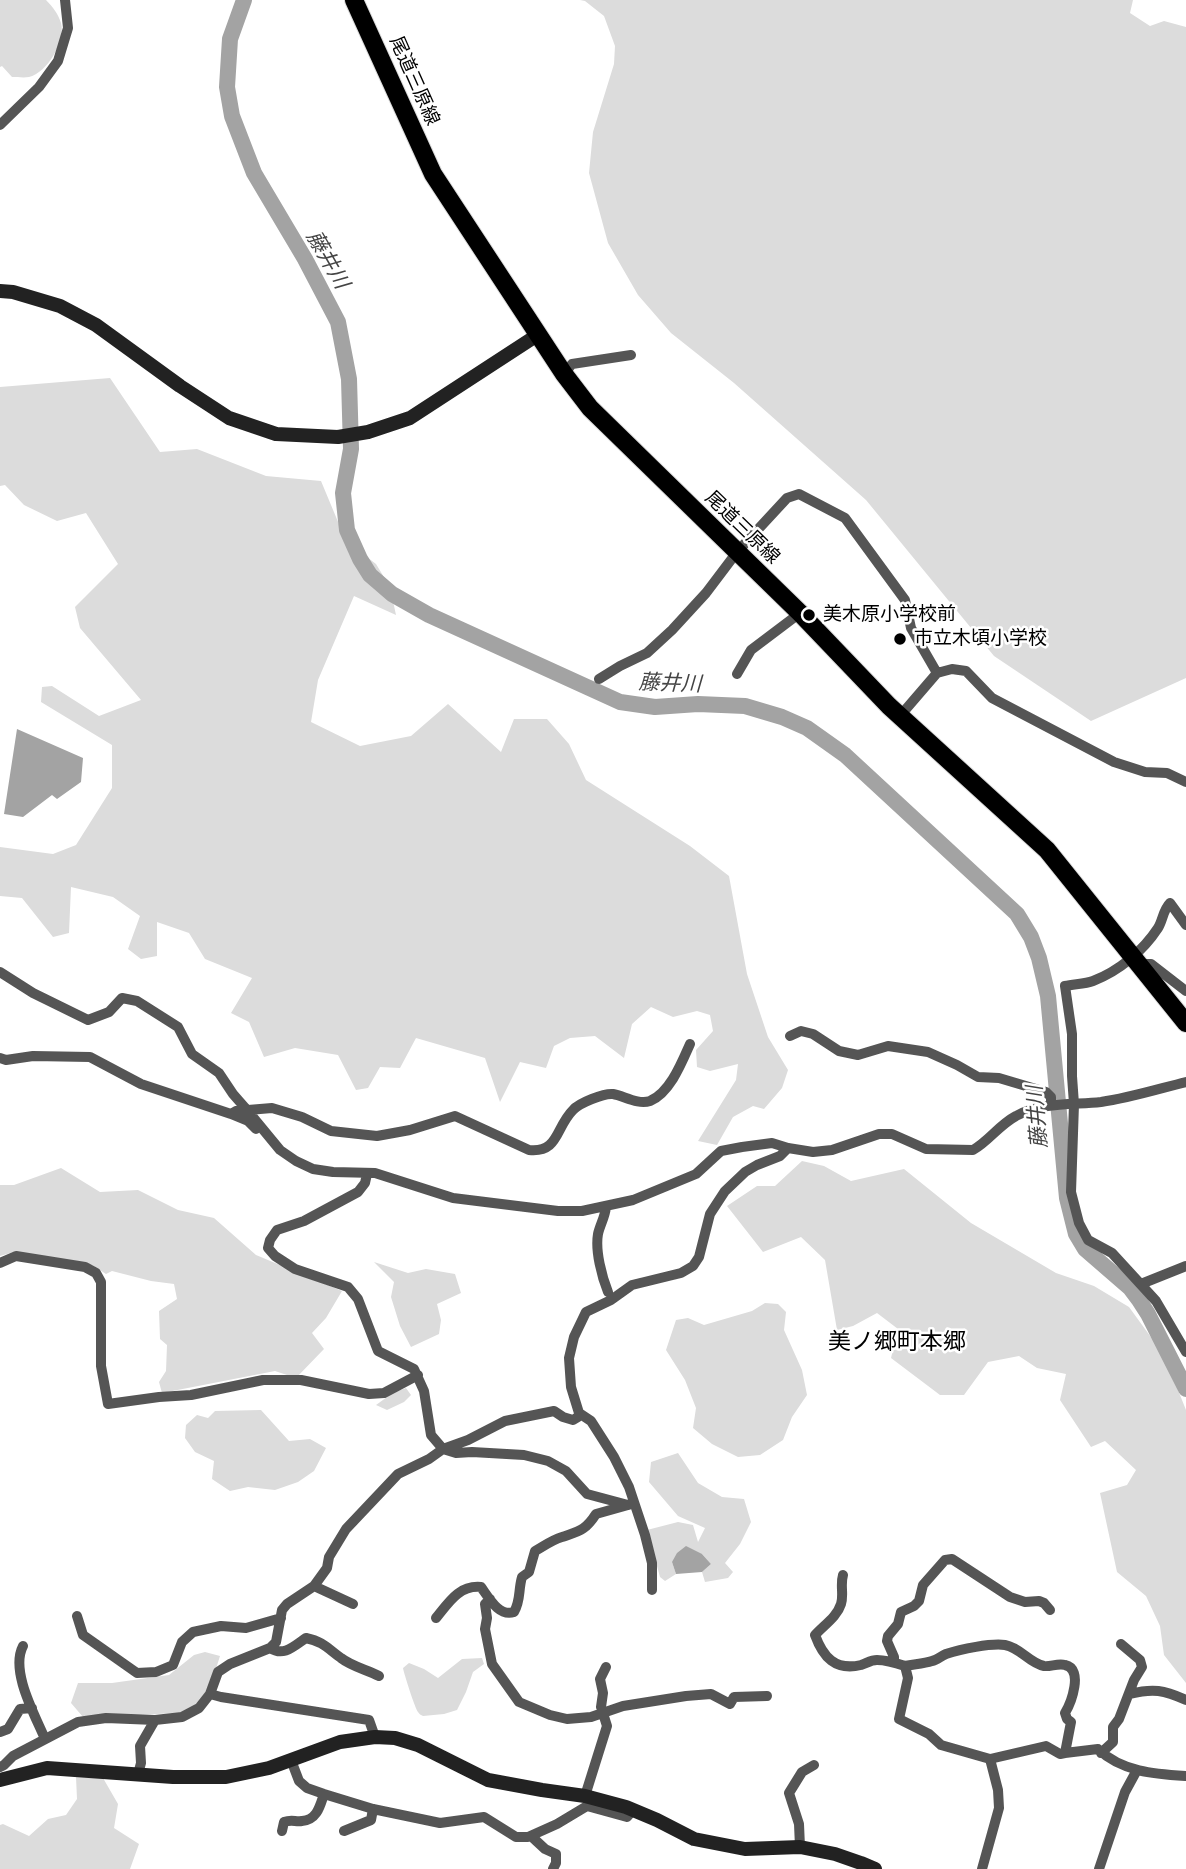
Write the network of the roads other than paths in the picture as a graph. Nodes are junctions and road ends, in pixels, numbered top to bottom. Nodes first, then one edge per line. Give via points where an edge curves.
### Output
1 (65, 0) edge
2 (354, 0) edge
3 (363, 0) edge
4 (373, 41) junction
5 (0, 125) edge
6 (0, 291) edge
7 (539, 334) junction
8 (631, 355) dead end
9 (564, 374) junction
10 (737, 552) junction
11 (800, 613) junction
12 (937, 673) junction
13 (737, 674) dead end
14 (599, 679) dead end
15 (900, 716) junction
16 (1186, 782) edge
17 (1186, 925) edge
18 (1137, 960) junction
19 (0, 972) edge
20 (1186, 990) edge
21 (1186, 1023) edge
22 (790, 1036) dead end
23 (691, 1044) dead end
24 (0, 1058) edge
25 (1186, 1082) edge
26 (1074, 1104) junction
27 (1051, 1105) junction
28 (247, 1110) junction
29 (231, 1114) junction
30 (267, 1135) junction
31 (788, 1148) junction
32 (367, 1174) junction
33 (606, 1207) junction
34 (0, 1263) edge
35 (1186, 1266) edge
36 (1141, 1283) junction
37 (632, 1285) junction
38 (608, 1292) junction
39 (586, 1312) junction
40 (1186, 1352) edge
41 (418, 1375) junction
42 (579, 1413) junction
43 (443, 1449) junction
44 (631, 1504) junction
45 (843, 1575) dead end
46 (314, 1586) junction
47 (652, 1590) dead end
48 (490, 1599) junction
49 (353, 1604) dead end
50 (1050, 1610) dead end
51 (77, 1616) dead end
52 (281, 1618) junction
53 (436, 1618) dead end
54 (1121, 1644) dead end
55 (23, 1646) dead end
56 (270, 1648) junction
57 (899, 1664) junction
58 (606, 1667) dead end
59 (379, 1676) dead end
60 (211, 1694) junction
61 (1130, 1694) junction
62 (766, 1696) dead end
63 (1186, 1700) edge
64 (32, 1708) junction
65 (604, 1714) junction
66 (155, 1720) junction
67 (0, 1732) edge
68 (375, 1737) junction
69 (45, 1739) junction
70 (1065, 1753) junction
71 (1101, 1753) junction
72 (990, 1759) junction
73 (291, 1760) junction
74 (814, 1765) dead end
75 (0, 1767) edge
76 (1137, 1770) junction
77 (138, 1774) junction
78 (1186, 1776) edge
79 (0, 1780) edge
80 (324, 1794) junction
81 (585, 1796) junction
82 (373, 1809) junction
83 (633, 1810) junction
84 (282, 1831) dead end
85 (344, 1831) dead end
86 (531, 1836) junction
87 (800, 1847) junction
88 (553, 1869) edge
89 (874, 1869) edge
90 (982, 1869) edge
91 (1099, 1869) edge

1 - 5 street via 68,28 58,61
2 - 4 main road, 尾道三原線
3 - 4 street via 378,34
4 - 7 main road, 尾道三原線 via 433,174
6 - 7 street via 60,306 96,325 229,418 276,434 322,438 368,432 410,418
7 - 9 main road, 尾道三原線
8 - 9 street via 572,364
9 - 10 main road, 尾道三原線 via 590,408
10 - 11 main road, 尾道三原線
10 - 12 street via 787,498 799,494 845,518 905,600 911,628
10 - 14 street via 672,630 647,653
11 - 13 street via 751,650
11 - 15 main road, 尾道三原線
12 - 15 street
12 - 16 street via 966,671 992,698 1114,762 1167,773
15 - 18 main road, 尾道三原線 via 1047,850
17 - 18 street via 1170,903
18 - 20 street via 1151,964
18 - 21 main road, 尾道三原線
18 - 26 street via 1092,981 1065,986
19 - 28 street via 88,1020 109,1012 122,998 137,1001 178,1027 192,1054 219,1073
22 - 27 street via 801,1031 813,1034 839,1051 858,1055 888,1046 928,1052 978,1077 999,1078 1046,1092
23 - 28 street via 666,1088 649,1101 610,1093 580,1104 549,1147 539,1151 455,1116 377,1136 331,1131 272,1108
24 - 29 street via 90,1056 141,1084
25 - 26 street
26 - 27 street
26 - 36 street via 1071,1192 1079,1223 1088,1240 1112,1253
27 - 31 street via 1016,1115 973,1150 926,1149 879,1134 832,1150
28 - 29 street
28 - 30 street
29 - 30 street
30 - 32 street via 280,1150 313,1169
31 - 33 street via 772,1143 720,1151 696,1174
31 - 37 street via 745,1172 725,1191 710,1214 693,1266
32 - 33 street via 453,1198 558,1211
32 - 41 street via 358,1192 277,1230 268,1248 295,1269 348,1287 358,1299 378,1351
33 - 38 street via 597,1237
34 - 41 street via 16,1256 85,1267 96,1273 101,1282 101,1366 108,1404 191,1395 263,1380 301,1380 384,1393
35 - 36 street
36 - 40 street
37 - 38 street
37 - 39 street
38 - 39 street
39 - 42 street via 569,1358
41 - 43 street via 431,1435
42 - 43 street via 573,1420 554,1411 505,1421
42 - 44 street via 590,1421 614,1457 629,1487
43 - 44 street via 548,1461 566,1471 587,1494
43 - 46 street via 398,1474 371,1500 346,1529
44 - 47 street via 652,1563
44 - 48 street via 596,1514 588,1527 535,1551 529,1573 522,1577 514,1612 502,1612
45 - 57 street via 842,1603 815,1635 821,1650 844,1667 874,1660
46 - 49 street
46 - 52 street via 287,1604
48 - 53 street via 481,1587 471,1586 457,1592
48 - 65 street via 485,1604 485,1629 492,1664 519,1702 567,1720
50 - 57 street via 1038,1601 1010,1597 952,1559 945,1560 923,1585 919,1601 901,1612 888,1636
51 - 52 street via 83,1635 137,1674 173,1665 193,1632 220,1626 246,1628
52 - 56 street via 276,1642
54 - 61 street via 1142,1667
55 - 64 street via 20,1670
56 - 59 street via 286,1652 306,1638 315,1640
56 - 60 street via 218,1672
57 - 70 street via 1003,1645 1045,1666 1069,1666 1075,1683 1065,1713 1071,1722
57 - 72 street via 908,1678 899,1719 941,1745
58 - 65 street via 600,1679
60 - 66 street via 199,1708 181,1717
60 - 68 street via 369,1720
61 - 63 street via 1149,1689
61 - 71 street via 1113,1727 1113,1742
62 - 65 street via 734,1697 730,1704 711,1694 686,1696 623,1706
64 - 67 street via 20,1709 8,1729
64 - 69 street
65 - 81 street via 607,1726
66 - 69 street via 78,1722
66 - 77 street via 140,1746
68 - 73 street via 340,1742
68 - 81 street via 418,1745 488,1780
69 - 75 street
70 - 71 street via 1098,1749
70 - 72 street via 1046,1746
71 - 76 street
72 - 90 street via 999,1808
73 - 77 street via 226,1777
73 - 80 street via 299,1781
74 - 87 street via 802,1772 789,1793 799,1824
76 - 78 street
76 - 91 street
77 - 79 street via 47,1768
80 - 82 street
80 - 84 street via 316,1814 284,1822
81 - 83 street
82 - 85 street via 371,1820
82 - 86 street via 440,1823 484,1817 516,1837
83 - 86 street via 627,1816 587,1806
83 - 87 street via 694,1839 745,1849
86 - 88 street via 556,1854
87 - 89 street

